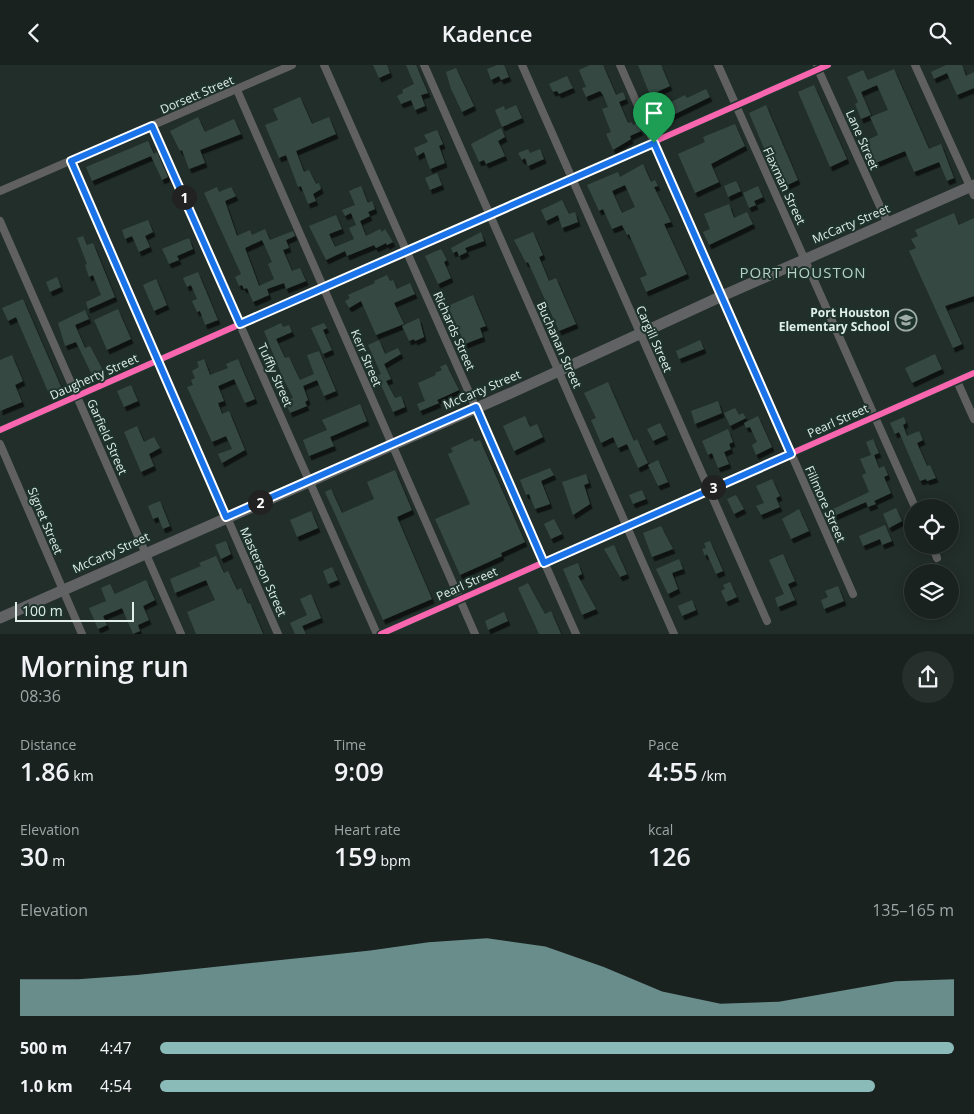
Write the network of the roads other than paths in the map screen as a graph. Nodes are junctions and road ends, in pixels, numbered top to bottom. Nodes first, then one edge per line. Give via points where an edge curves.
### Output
1 (292, 65) edge
2 (324, 65) edge
3 (424, 65) edge
4 (522, 65) edge
5 (620, 65) edge
6 (718, 65) edge
7 (828, 65) edge
8 (915, 65) edge
9 (817, 67) edge
10 (237, 90) junction
11 (735, 107) junction
12 (152, 126) junction
13 (654, 143) junction
14 (71, 161) junction
15 (572, 178) junction
16 (973, 189) edge
17 (0, 191) edge
18 (490, 215) junction
19 (0, 221) edge
20 (888, 224) junction
21 (406, 251) junction
22 (805, 259) junction
23 (324, 289) junction
24 (722, 296) junction
25 (240, 324) junction
26 (640, 334) junction
27 (157, 361) junction
28 (559, 371) junction
29 (974, 373) edge
30 (957, 381) junction
31 (76, 397) junction
32 (476, 407) junction
33 (875, 417) junction
34 (974, 419) edge
35 (0, 430) edge
36 (0, 444) edge
37 (391, 444) junction
38 (791, 454) junction
39 (309, 480) junction
40 (708, 489) junction
41 (911, 499) edge
42 (226, 517) junction
43 (625, 526) junction
44 (146, 553) junction
45 (935, 554) edge
46 (937, 558) dead end
47 (544, 563) junction
48 (62, 589) junction
49 (853, 594) dead end
50 (460, 600) junction
51 (0, 618) edge
52 (767, 621) dead end
53 (82, 634) edge
54 (181, 634) edge
55 (278, 634) edge
56 (377, 634) edge
57 (381, 634) edge
58 (475, 634) edge
59 (576, 634) edge
60 (674, 634) edge

1 - 10 street, Dorsett Street
2 - 21 street, Richards Street
3 - 18 street, Buchanan Street
4 - 15 street, Cargill Street
5 - 13 street, Fillmore Street
6 - 11 street, Flaxman Street
7 - 9 street, Daugherty Street
8 - 16 street
9 - 11 street, Daugherty Street
9 - 20 street, Lane Street
10 - 12 street, Dorsett Street
10 - 23 street, Kerr Street
11 - 13 street, Daugherty Street
11 - 22 street, Flaxman Street
12 - 14 street, Dorsett Street
12 - 25 street, Tuffly Street
13 - 15 street, Daugherty Street
13 - 24 street, Fillmore Street
14 - 17 street, Dorsett Street
14 - 27 street, Masterson Street
15 - 18 street, Daugherty Street
15 - 26 street, Cargill Street
16 - 20 main road, McCarty Street
18 - 21 street, Daugherty Street
18 - 28 street, Buchanan Street
19 - 31 street, Garfield Street
20 - 22 main road, McCarty Street
21 - 23 street, Daugherty Street
21 - 32 street, Richards Street
22 - 24 main road, McCarty Street
22 - 33 street, Flaxman Street
23 - 25 street, Daugherty Street
23 - 37 street, Kerr Street
24 - 26 main road, McCarty Street
24 - 38 street, Fillmore Street
25 - 27 street, Daugherty Street
25 - 39 street, Tuffly Street
26 - 28 main road, McCarty Street
26 - 40 street, Cargill Street
27 - 31 street, Daugherty Street
27 - 42 street, Masterson Street
28 - 32 main road, McCarty Street
28 - 43 street, Buchanan Street
29 - 30 street, Pearl Street
30 - 33 street, Pearl Street
30 - 34 street
31 - 35 street, Daugherty Street
31 - 44 street, Garfield Street
32 - 37 main road, McCarty Street
32 - 47 street, Richards Street
33 - 38 street, Pearl Street
33 - 41 street, Flaxman Street
36 - 48 street, Signet Street
37 - 39 main road, McCarty Street
37 - 50 street, Kerr Street
38 - 40 street, Pearl Street
38 - 49 street, Fillmore Street
39 - 42 main road, McCarty Street
39 - 56 street, Tuffly Street
40 - 43 street, Pearl Street
40 - 52 street, Cargill Street
42 - 44 main road, McCarty Street
42 - 55 street, Masterson Street
43 - 47 street, Pearl Street
43 - 60 street, Buchanan Street
44 - 48 main road, McCarty Street
44 - 54 street, Garfield Street
45 - 46 street
47 - 50 street, Pearl Street
47 - 59 street, Richards Street
48 - 51 main road, McCarty Street
48 - 53 street, Signet Street
50 - 57 street, Pearl Street
50 - 58 street, Kerr Street

